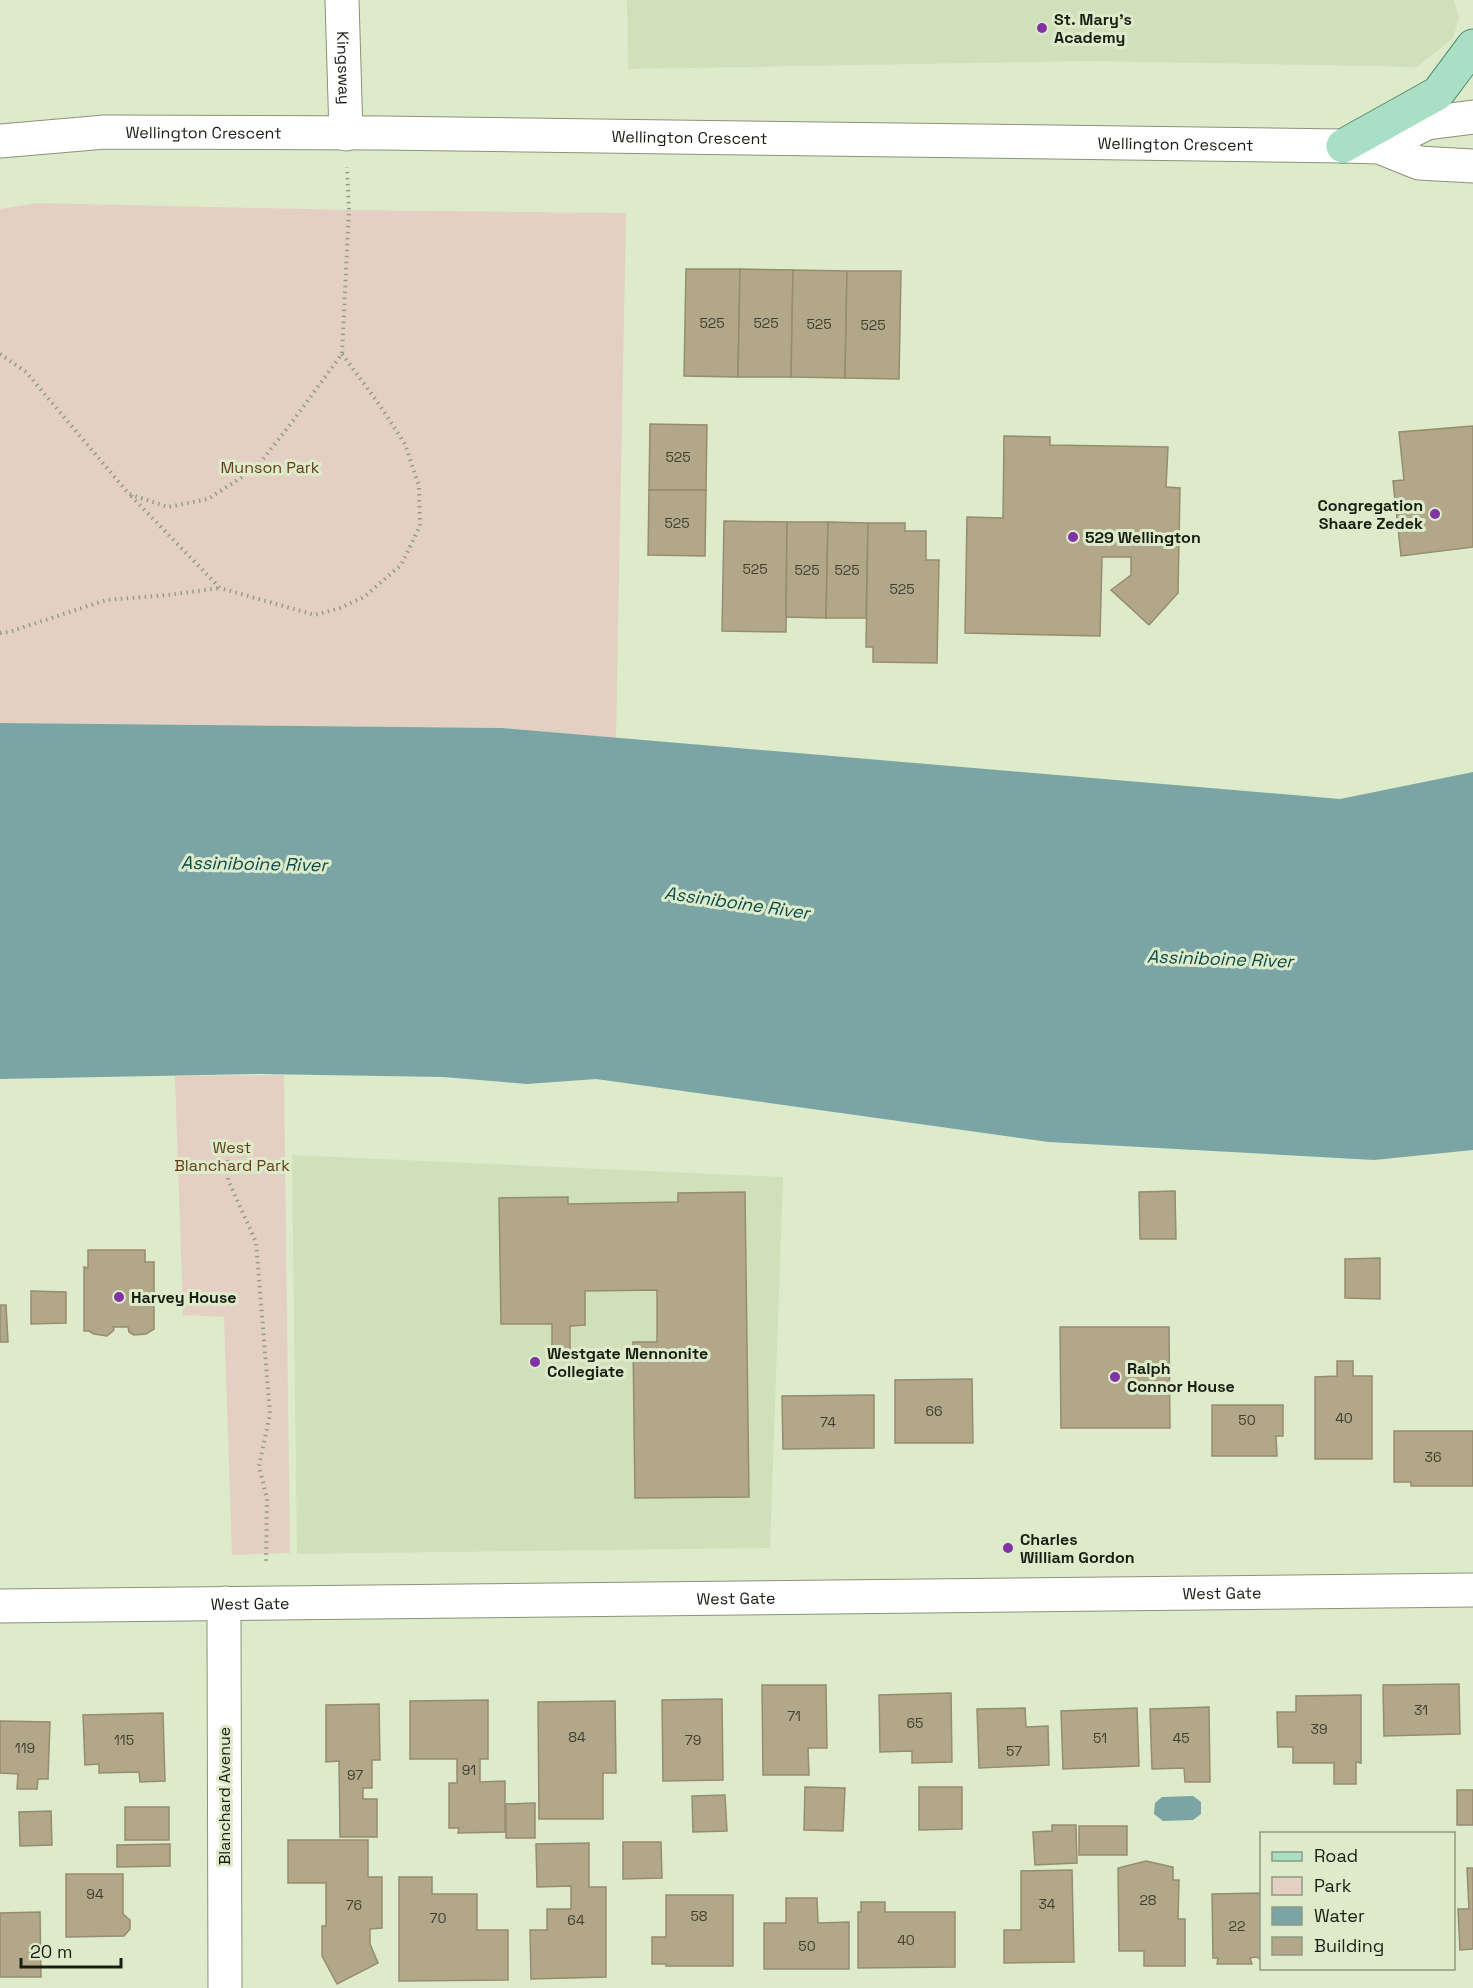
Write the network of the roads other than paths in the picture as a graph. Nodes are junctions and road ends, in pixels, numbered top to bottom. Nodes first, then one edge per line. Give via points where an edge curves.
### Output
1 (342, 0) edge
2 (1473, 46) edge
3 (1473, 117) edge
4 (346, 134) junction
5 (0, 141) edge
6 (1343, 146) junction
7 (1379, 147) junction
8 (1473, 166) edge
9 (1473, 1590) edge
10 (225, 1603) junction
11 (0, 1606) edge
12 (225, 1988) edge

1 - 4 street, Kingsway
2 - 6 main road via 1438,93
3 - 7 street, Wellington Crescent via 1427,123
4 - 5 street, Wellington Crescent via 105,132
4 - 6 street, Wellington Crescent
6 - 7 street, Wellington Crescent
7 - 8 street, Wellington Crescent via 1419,163
9 - 10 street, West Gate
10 - 11 street, West Gate
10 - 12 street, Blanchard Avenue

